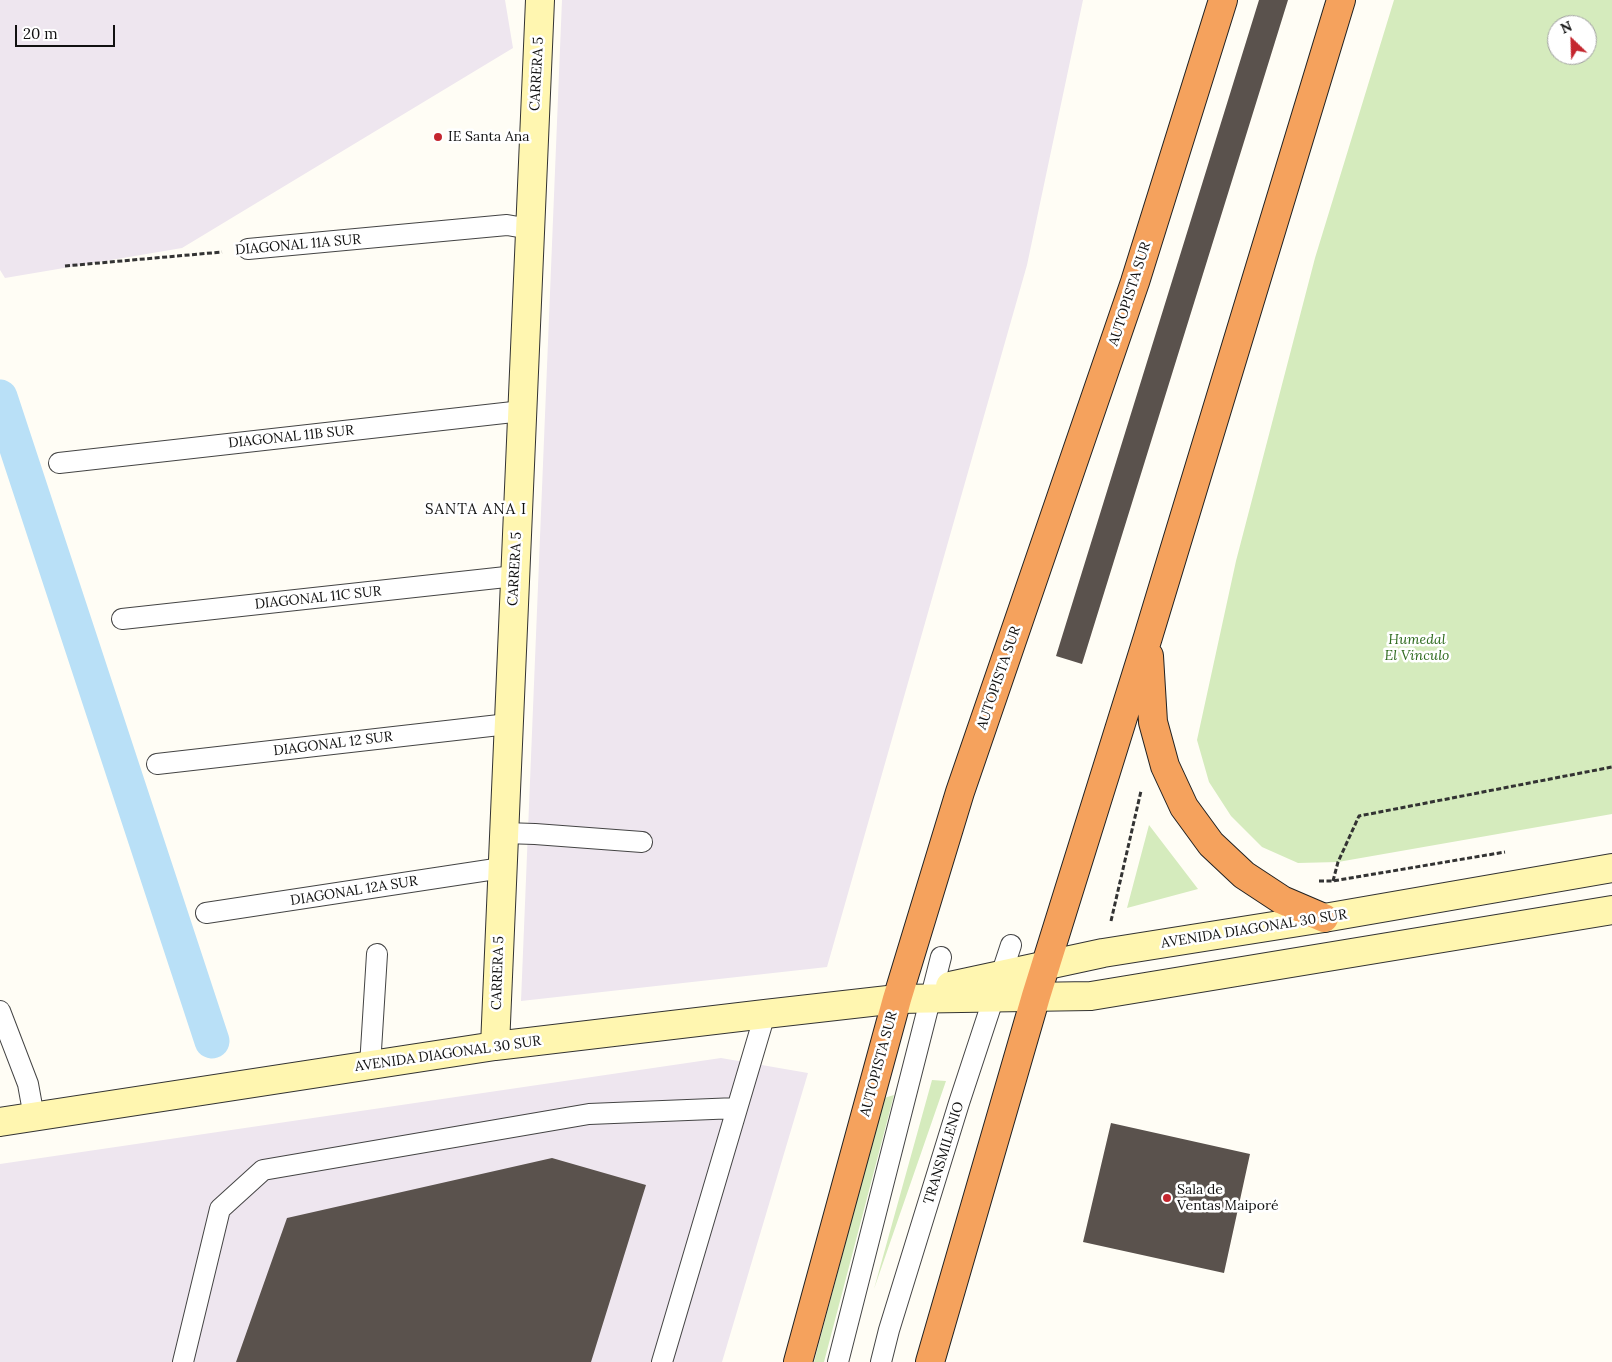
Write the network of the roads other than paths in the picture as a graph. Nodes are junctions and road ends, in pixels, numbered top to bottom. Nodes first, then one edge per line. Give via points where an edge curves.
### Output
1 (1223, 0) edge
2 (1341, 0) edge
3 (540, 1) edge
4 (530, 229) junction
5 (248, 250) road end
6 (522, 411) junction
7 (59, 463) dead end
8 (515, 576) junction
9 (122, 619) dead end
10 (1148, 637) junction
11 (508, 724) junction
12 (157, 764) dead end
13 (504, 833) junction
14 (642, 842) dead end
15 (502, 868) junction
16 (1612, 868) edge
17 (1612, 910) edge
18 (206, 913) dead end
19 (1324, 918) junction
20 (1011, 944) dead end
21 (378, 954) dead end
22 (941, 957) dead end
23 (1046, 965) junction
24 (996, 986) junction
25 (932, 994) junction
26 (1036, 996) junction
27 (897, 999) junction
28 (0, 1011) edge
29 (766, 1014) junction
30 (496, 1046) junction
31 (370, 1066) junction
32 (737, 1108) junction
33 (34, 1116) junction
34 (0, 1122) edge
35 (183, 1362) edge
36 (662, 1362) edge
37 (798, 1362) edge
38 (838, 1362) edge
39 (881, 1362) edge
40 (930, 1362) edge

1 - 27 highway, AUTOPISTA SUR via 1135,282 960,792
2 - 10 highway
3 - 4 street, CARRERA 5
4 - 5 lane, DIAGONAL 11A SUR via 507,225
4 - 6 street, CARRERA 5
6 - 7 lane, DIAGONAL 11B SUR
6 - 8 street, CARRERA 5
8 - 9 lane, DIAGONAL 11C SUR
8 - 11 street, CARRERA 5
10 - 19 highway via 1153,722 1165,766 1184,807 1211,844 1244,875 1282,900
10 - 23 highway
11 - 12 lane, DIAGONAL 12 SUR
11 - 13 street, CARRERA 5
13 - 14 lane
13 - 15 street, CARRERA 5
15 - 18 lane, DIAGONAL 12A SUR
15 - 30 street, CARRERA 5
16 - 19 street, AVENIDA DIAGONAL 30 SUR
17 - 26 street, AVENIDA DIAGONAL 30 SUR via 1091,996
19 - 23 street, AVENIDA DIAGONAL 30 SUR via 1103,952
20 - 24 lane, TRANSMILENIO
21 - 31 lane
22 - 25 lane
23 - 24 street, AVENIDA DIAGONAL 30 SUR
23 - 26 highway
24 - 25 street, AVENIDA DIAGONAL 30 SUR
24 - 26 street, AVENIDA DIAGONAL 30 SUR
24 - 39 lane, TRANSMILENIO
25 - 27 street, AVENIDA DIAGONAL 30 SUR
25 - 38 lane
26 - 40 highway
27 - 29 street, AVENIDA DIAGONAL 30 SUR
27 - 37 highway, AUTOPISTA SUR
28 - 33 lane via 28,1084
29 - 30 street, AVENIDA DIAGONAL 30 SUR
29 - 32 lane
30 - 31 street, AVENIDA DIAGONAL 30 SUR
31 - 33 street, AVENIDA DIAGONAL 30 SUR
32 - 35 lane via 589,1114 264,1170 220,1209
32 - 36 lane
33 - 34 street, AVENIDA DIAGONAL 30 SUR

